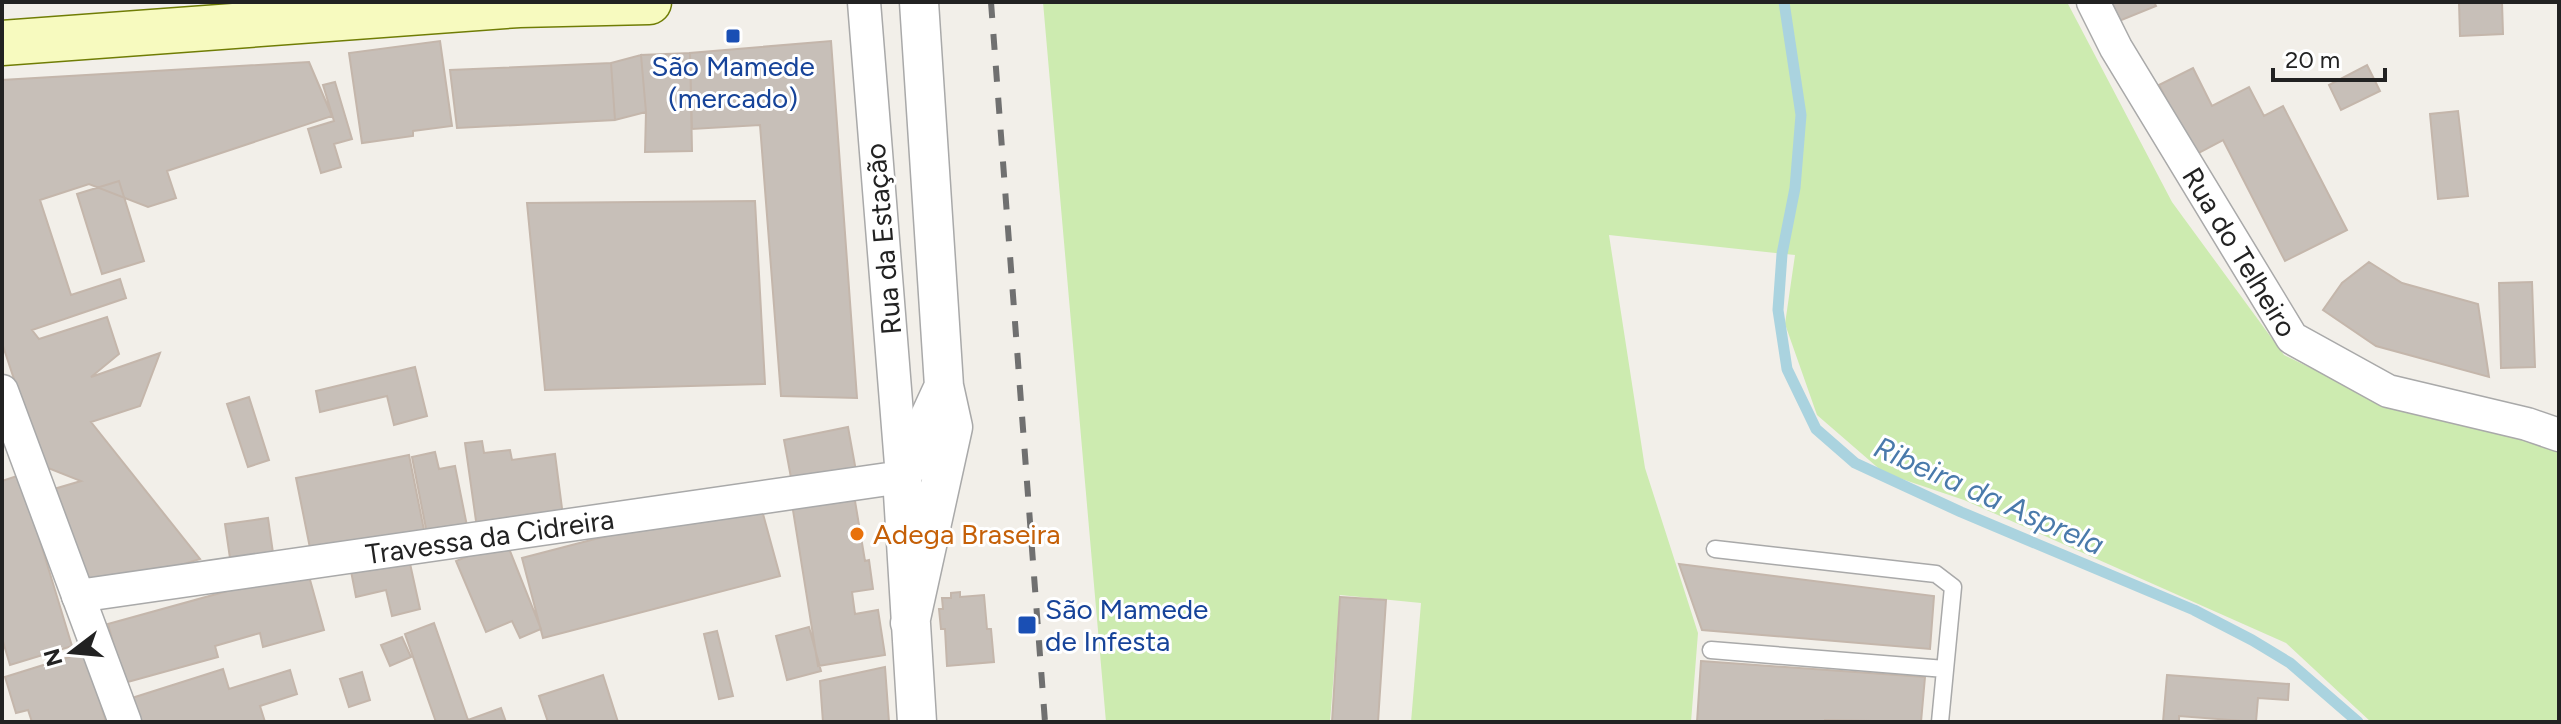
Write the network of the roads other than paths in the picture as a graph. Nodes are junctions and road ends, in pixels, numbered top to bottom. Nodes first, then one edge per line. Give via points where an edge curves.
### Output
1 (649, 2) edge
2 (864, 2) edge
3 (919, 2) edge
4 (2093, 2) edge
5 (586, 3) edge
6 (2, 43) edge
7 (944, 386) junction
8 (2, 391) edge
9 (2559, 435) edge
10 (902, 477) junction
11 (1715, 549) dead end
12 (78, 596) junction
13 (910, 623) junction
14 (1711, 650) dead end
15 (1945, 669) junction
16 (125, 722) edge
17 (917, 722) edge
18 (1940, 722) edge

1 - 5 main road
2 - 10 street, Rua da Estação
3 - 7 street, Rua da Estação
4 - 9 street, Rua do Telheiro via 2292,338 2388,391
5 - 6 main road
7 - 10 street, Rua da Estação
7 - 13 street, Rua da Estação via 953,427
8 - 12 street
10 - 12 street, Travessa da Cidreira
10 - 13 street, Rua da Estação
11 - 15 lane via 1936,574 1953,587
12 - 16 street
13 - 17 street, Rua da Estação
14 - 15 lane
15 - 18 lane

